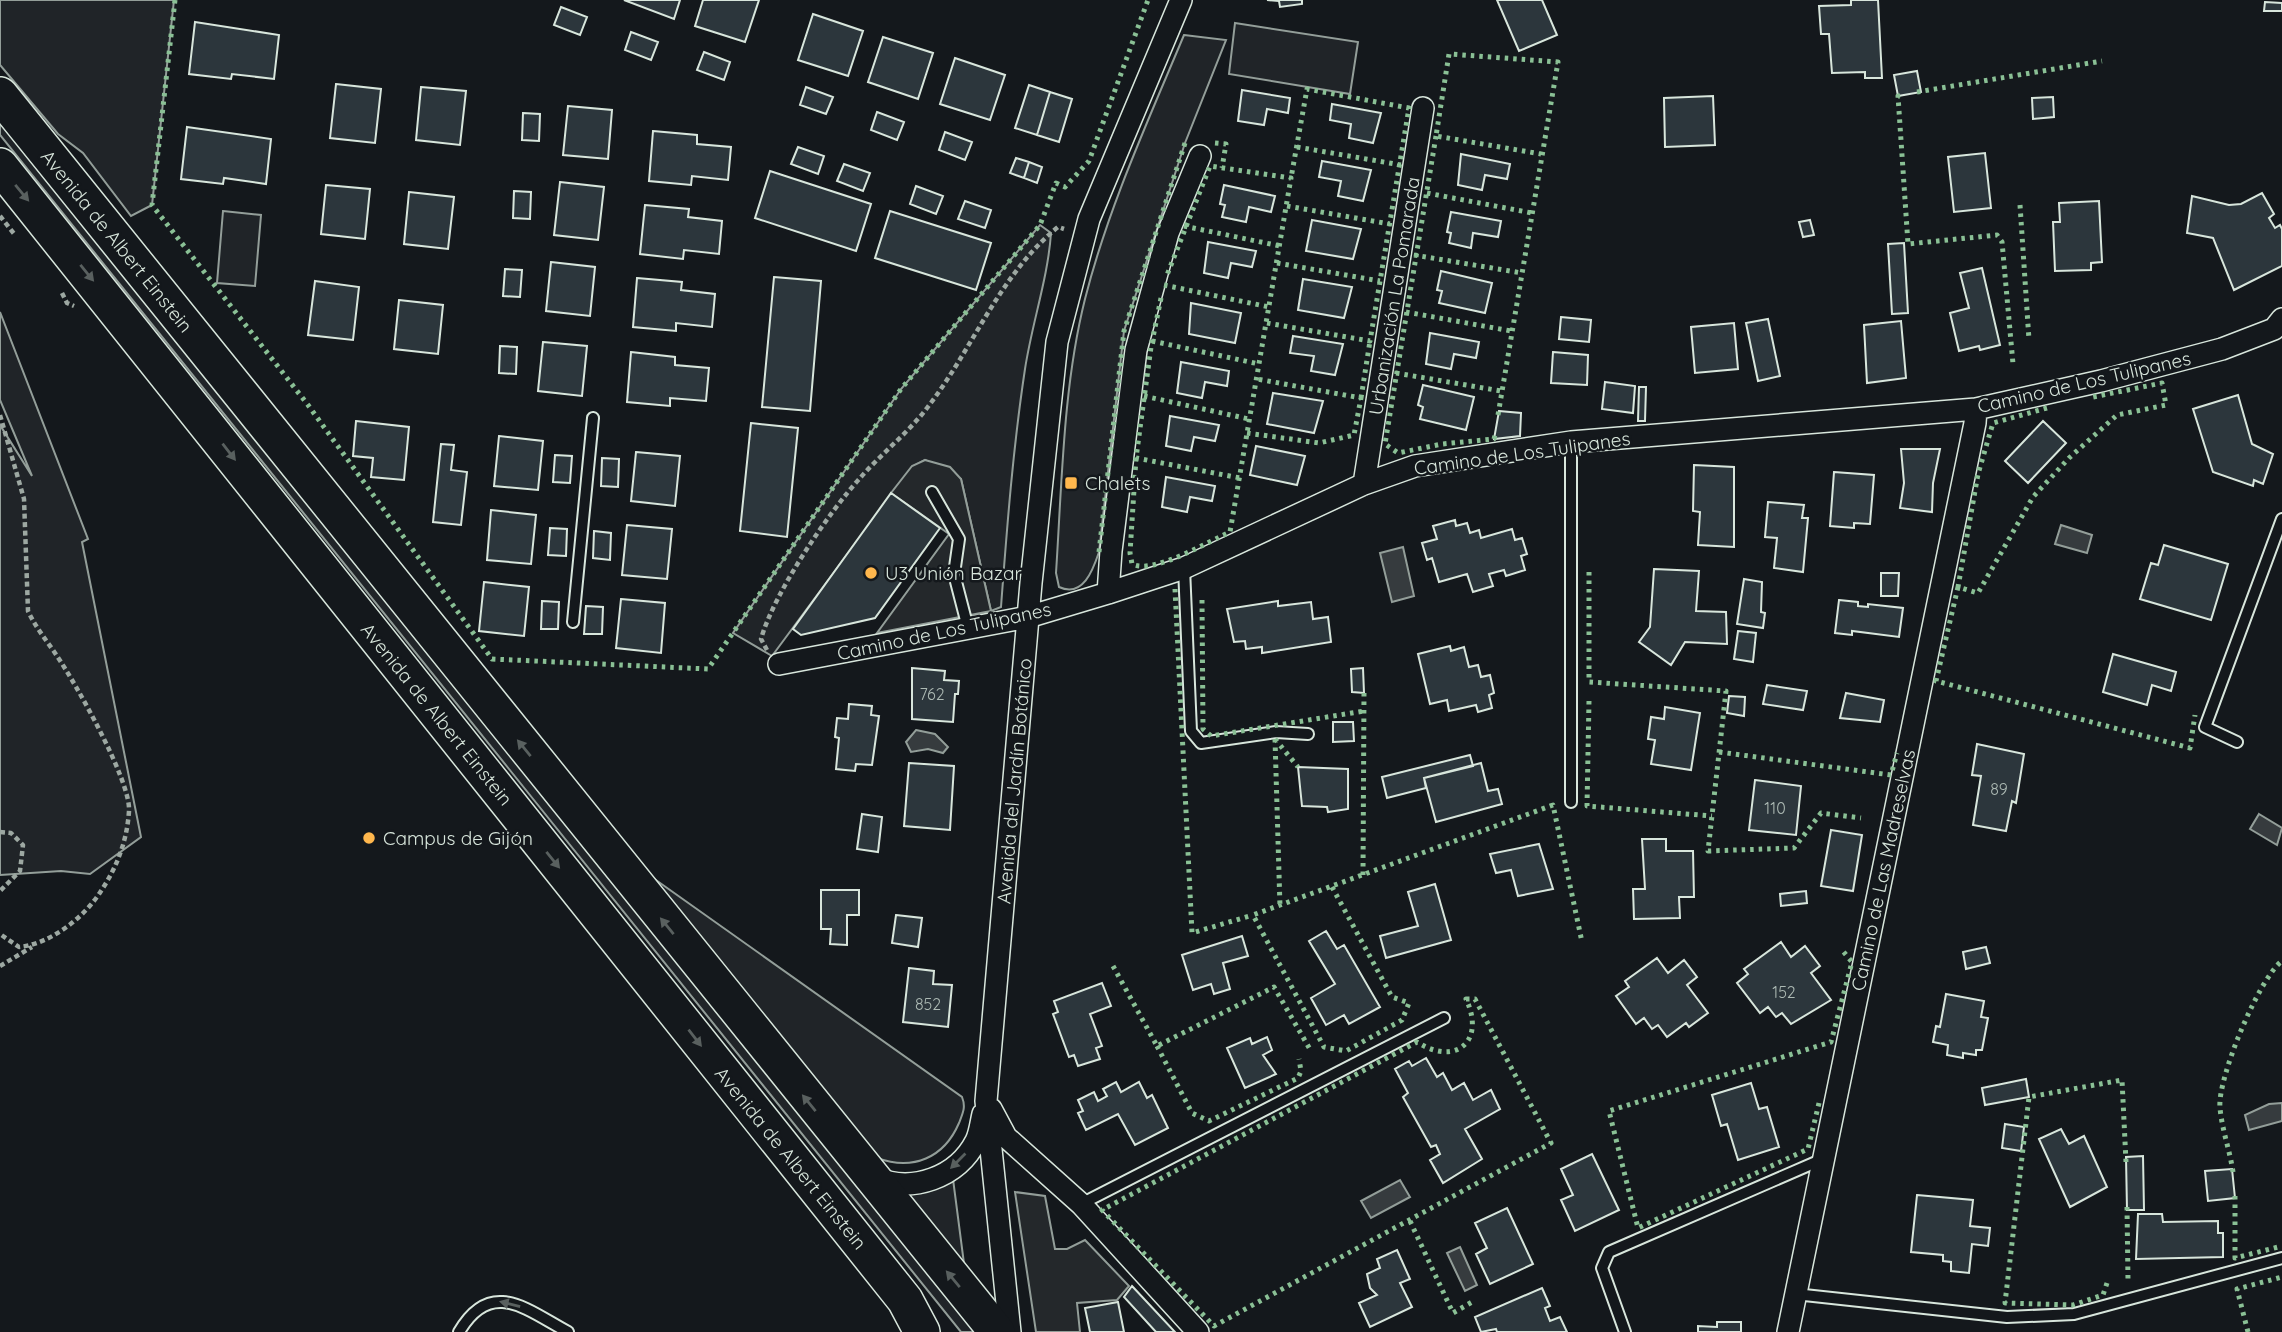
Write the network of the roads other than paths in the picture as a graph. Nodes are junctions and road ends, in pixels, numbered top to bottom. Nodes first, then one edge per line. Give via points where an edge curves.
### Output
1 (1181, 0) edge
2 (0, 95) edge
3 (1423, 108) dead end
4 (1200, 156) dead end
5 (0, 166) edge
6 (2279, 325) edge
7 (1976, 409) junction
8 (593, 418) dead end
9 (1571, 442) junction
10 (1364, 484) junction
11 (932, 492) dead end
12 (2282, 519) edge
13 (1184, 568) junction
14 (1108, 593) junction
15 (1028, 617) junction
16 (573, 622) dead end
17 (968, 628) junction
18 (779, 664) road end
19 (1308, 734) dead end
20 (2237, 742) dead end
21 (1571, 802) dead end
22 (1444, 1018) dead end
23 (986, 1101) junction
24 (1823, 1159) junction
25 (866, 1173) junction
26 (1081, 1204) junction
27 (2282, 1258) edge
28 (1795, 1294) junction
29 (460, 1332) edge
30 (568, 1332) edge
31 (922, 1332) edge
32 (997, 1332) edge
33 (1010, 1332) edge
34 (1198, 1332) edge
35 (1625, 1332) edge
36 (1788, 1332) edge

1 - 15 street, Avenida del Jardín Botánico via 1085,234 1057,342
25 -> 2 highway, Avenida de Albert Einstein
3 - 10 street, Urbanización La Pomarada
4 - 14 street via 1168,233 1136,350
5 -> 31 highway, Avenida de Albert Einstein via 905,1300
6 - 7 street, Camino de Los Tulipanes via 2222,349
7 - 9 street, Camino de Los Tulipanes
7 - 24 street, Camino de Las Madreselvas
8 - 16 lane
9 - 10 street, Camino de Los Tulipanes via 1415,466
9 - 21 lane
10 - 13 street, Camino de Los Tulipanes
11 - 17 lane via 959,539 954,574
12 - 20 lane via 2205,727
13 - 14 street, Camino de Los Tulipanes
13 - 19 lane via 1191,731 1201,743 1276,732
14 - 15 street, Camino de Los Tulipanes
15 - 17 street, Camino de Los Tulipanes
15 - 23 street, Avenida del Jardín Botánico
17 - 18 street, Camino de Los Tulipanes
22 - 26 lane
23 -> 25 street via 976,1141 956,1167 922,1183 894,1185
23 - 26 street via 1006,1137
23 - 33 street, Avenida del Jardín Botánico
24 - 28 street, Camino de Las Madreselvas
24 - 35 lane via 1609,1252 1602,1268
32 -> 25 highway, Avenida de Albert Einstein
26 - 34 street
27 - 28 lane via 2074,1314 2007,1317
28 - 36 street, Camino de Las Madreselvas
30 -> 29 lane via 512,1302 492,1301 470,1315

